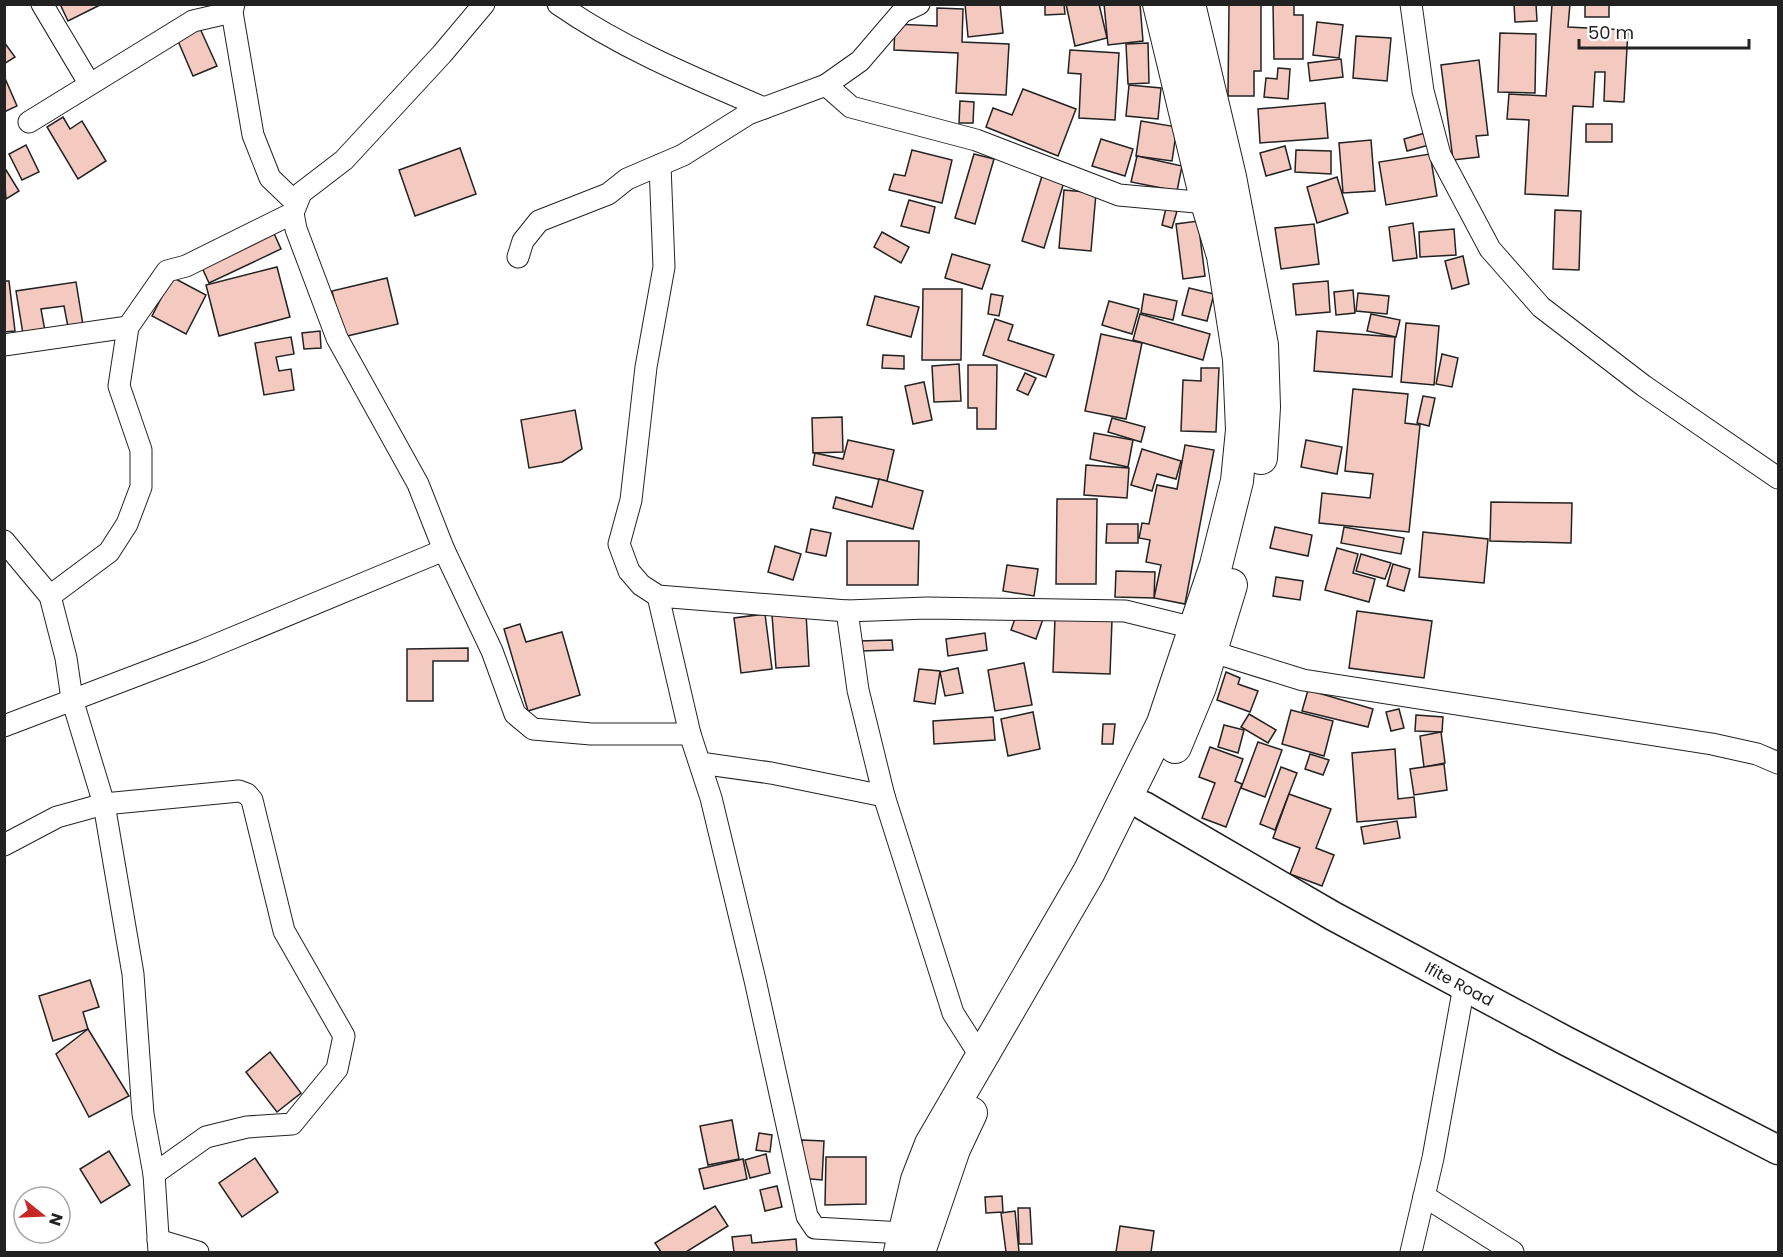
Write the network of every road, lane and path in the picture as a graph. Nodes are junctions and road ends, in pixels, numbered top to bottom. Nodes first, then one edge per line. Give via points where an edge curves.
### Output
1 (42, 4) edge
2 (484, 4) edge
3 (558, 4) edge
4 (919, 4) edge
5 (1159, 4) edge
6 (1189, 4) edge
7 (1411, 4) edge
8 (233, 8) edge
9 (89, 83) junction
10 (826, 85) junction
11 (764, 108) junction
12 (29, 122) dead end
13 (660, 165) junction
14 (1207, 203) junction
15 (294, 207) junction
16 (518, 257) dead end
17 (128, 327) junction
18 (4, 345) edge
19 (1779, 477) edge
20 (4, 541) edge
21 (444, 549) junction
22 (50, 596) junction
23 (658, 596) junction
24 (847, 611) junction
25 (1204, 640) junction
26 (72, 699) junction
27 (4, 726) edge
28 (690, 734) junction
29 (700, 763) junction
30 (1779, 763) edge
31 (884, 796) junction
32 (104, 804) junction
33 (1144, 806) junction
34 (4, 845) edge
35 (1464, 986) junction
36 (981, 1057) junction
37 (1779, 1149) edge
38 (154, 1174) junction
39 (1424, 1196) junction
40 (158, 1246) edge
41 (908, 1246) edge
42 (198, 1252) edge
43 (1411, 1252) edge
44 (1513, 1252) edge

1 - 9 street
2 - 15 street via 344,160 301,193
3 - 11 street via 684,74
4 - 10 street via 902,12 860,61
5 - 14 main road
6 - 25 main road via 1230,177 1262,345 1264,407 1260,477
7 - 19 street via 1424,91 1440,155 1490,249 1541,307 1644,386
8 - 9 street via 193,21
8 - 15 street via 253,135 270,178
9 - 12 street
10 - 11 street
10 - 14 street via 851,107 976,140 1119,195
11 - 13 street
13 - 16 street via 627,179 608,194 539,221 523,241
13 - 23 street via 664,267 646,368 631,500 619,544 629,571
14 - 25 main road via 1223,255 1239,359 1242,430 1238,481 1216,565
15 - 17 street via 186,266 167,271
15 - 21 street via 296,229 337,338 418,484
17 - 18 street
17 - 22 street via 119,386 141,450 141,487 127,524 109,552
20 - 22 street
21 - 26 street via 201,651
21 - 28 street via 492,651 515,714 533,729 591,734
22 - 26 street
23 - 24 street
23 - 28 street
24 - 25 street via 1125,611
24 - 31 street via 858,690
25 - 30 street via 1303,680 1712,744
25 - 33 main road via 1176,746
25 - 36 main road via 1073,901
26 - 27 street
26 - 32 street
28 - 29 street
29 - 31 street
29 - 41 street via 755,980 807,1216 815,1228
31 - 36 street via 953,1013
32 - 34 street via 57,817
32 - 38 street via 133,974 143,1114
32 - 38 street via 179,795 239,791 247,794 252,800 284,931 344,1036 337,1069 292,1124 247,1127 206,1137
33 - 35 street, Ifite Road via 1333,916
33 - 41 main road via 967,1121
35 - 37 street, Ifite Road
35 - 39 street
36 - 41 main road via 931,1144 917,1180
38 - 40 street
39 - 43 street
39 - 44 street
40 - 42 street

